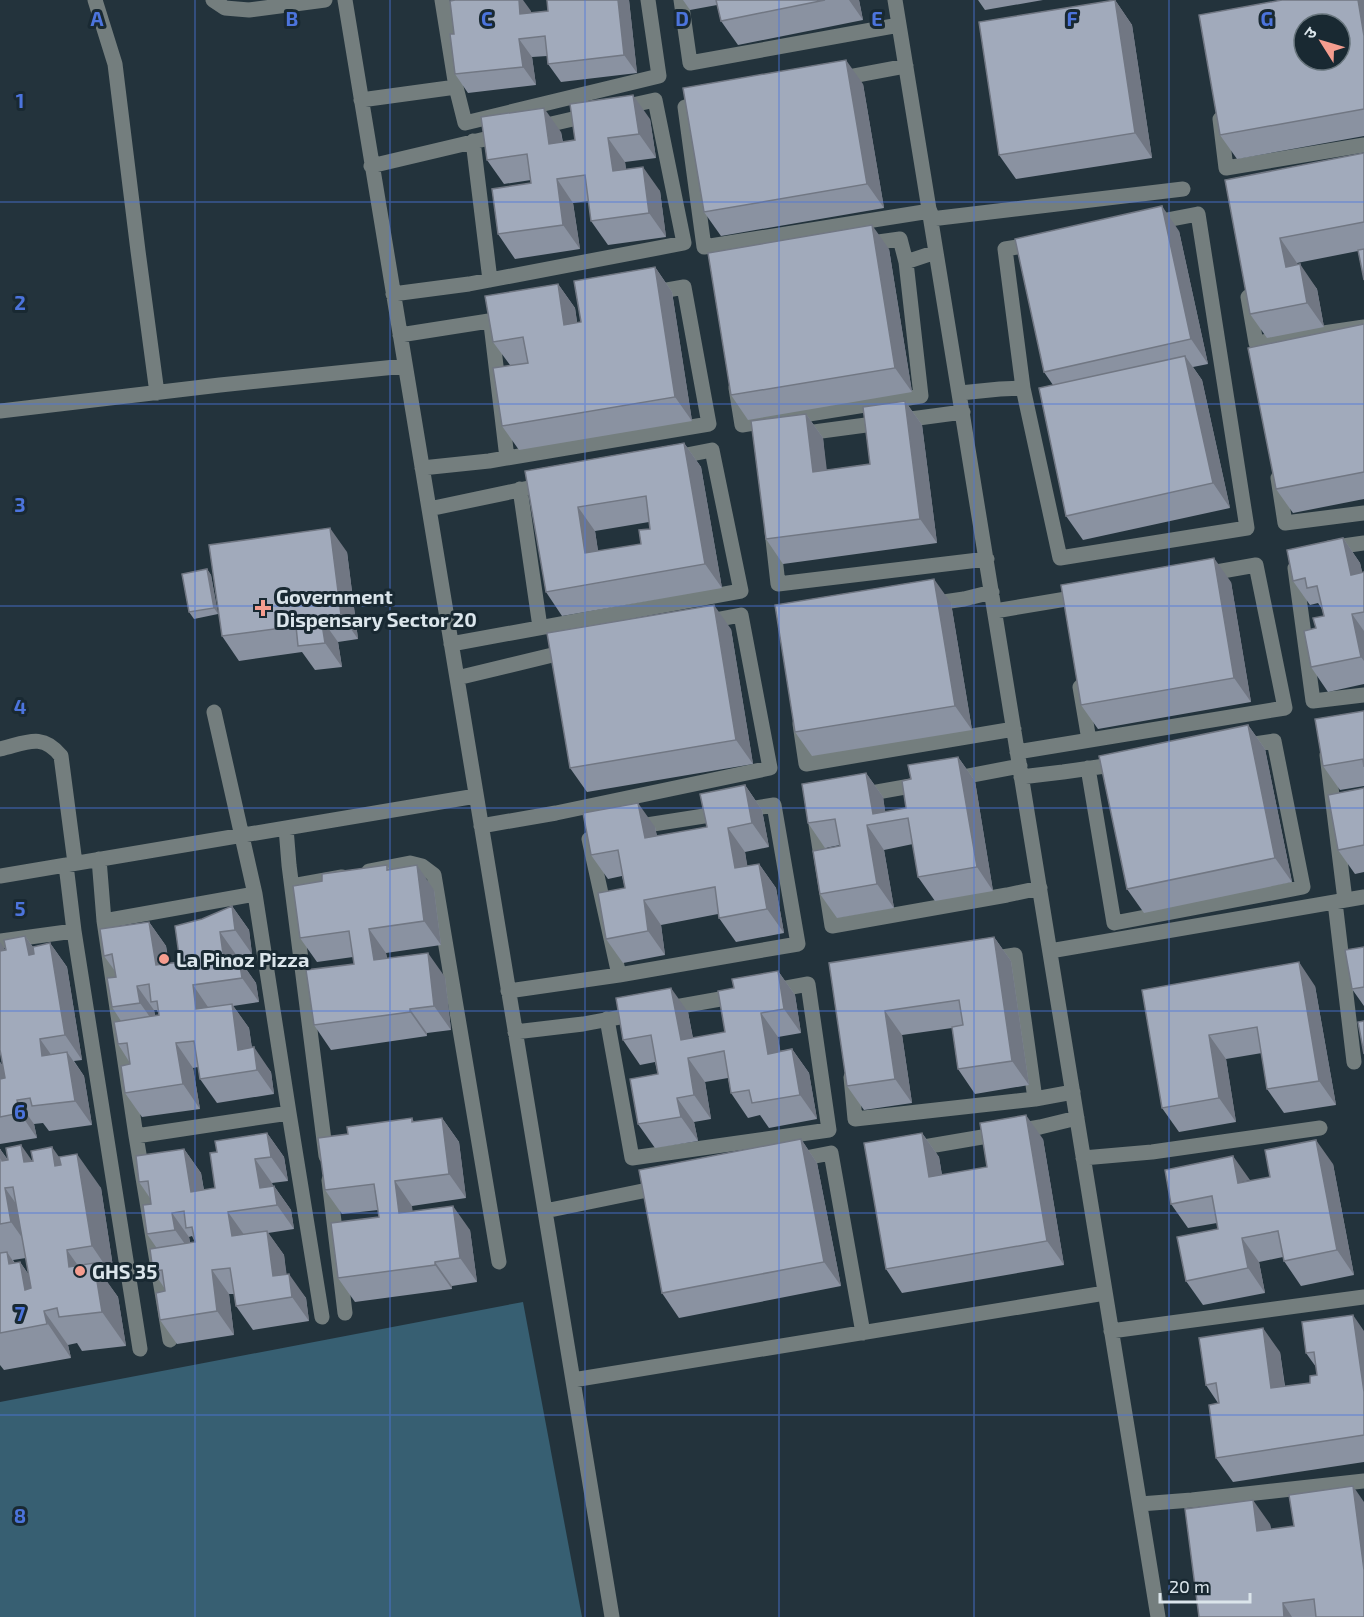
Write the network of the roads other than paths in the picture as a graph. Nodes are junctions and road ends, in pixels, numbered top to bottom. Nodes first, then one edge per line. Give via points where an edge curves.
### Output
1 (95, 0) edge
2 (213, 0) edge
3 (325, 0) edge
4 (345, 0) edge
5 (442, 0) edge
6 (648, 0) edge
7 (681, 0) edge
8 (895, 0) edge
9 (899, 25) junction
10 (906, 66) junction
11 (821, 82) edge
12 (456, 87) junction
13 (361, 100) junction
14 (719, 101) edge
15 (1218, 101) edge
16 (474, 141) junction
17 (1364, 145) edge
18 (371, 166) junction
19 (1182, 189) dead end
20 (931, 215) junction
21 (1141, 225) edge
22 (1050, 241) edge
23 (855, 246) edge
24 (936, 252) junction
25 (906, 262) junction
26 (490, 280) junction
27 (1246, 286) edge
28 (393, 294) junction
29 (639, 295) edge
30 (525, 315) edge
31 (490, 321) junction
32 (1364, 327) edge
33 (400, 335) junction
34 (1364, 340) edge
35 (1294, 352) edge
36 (405, 366) junction
37 (733, 369) edge
38 (1023, 388) junction
39 (157, 393) junction
40 (960, 393) junction
41 (0, 411) edge
42 (963, 412) junction
43 (783, 436) edge
44 (507, 458) junction
45 (656, 462) edge
46 (1276, 464) edge
47 (422, 468) junction
48 (565, 480) edge
49 (520, 489) junction
50 (429, 509) junction
51 (1364, 513) edge
52 (770, 517) edge
53 (1364, 543) edge
54 (1317, 550) edge
55 (1293, 554) edge
56 (987, 559) junction
57 (1188, 577) edge
58 (992, 592) junction
59 (1098, 593) edge
60 (919, 606) edge
61 (995, 611) junction
62 (540, 627) junction
63 (685, 627) edge
64 (451, 644) junction
65 (585, 648) edge
66 (1077, 670) edge
67 (457, 678) junction
68 (1364, 695) edge
69 (798, 706) edge
70 (214, 712) dead end
71 (1014, 729) junction
72 (1325, 738) edge
73 (1089, 740) junction
74 (1228, 748) edge
75 (0, 749) edge
76 (1135, 762) edge
77 (1019, 765) junction
78 (1088, 768) junction
79 (476, 796) junction
80 (848, 797) edge
81 (813, 804) edge
82 (481, 826) junction
83 (286, 828) junction
84 (623, 828) edge
85 (600, 832) edge
86 (243, 835) junction
87 (99, 859) junction
88 (71, 864) junction
89 (0, 876) edge
90 (292, 886) junction
91 (1040, 888) junction
92 (255, 894) junction
93 (1364, 897) edge
94 (1340, 902) junction
95 (104, 921) junction
96 (74, 931) junction
97 (0, 941) edge
98 (1050, 951) junction
99 (980, 960) edge
100 (619, 975) junction
101 (508, 991) junction
102 (608, 1019) junction
103 (515, 1032) junction
104 (849, 1061) edge
105 (1354, 1062) dead end
106 (1073, 1092) junction
107 (1035, 1099) junction
108 (288, 1113) junction
109 (1077, 1118) junction
110 (1320, 1128) dead end
111 (136, 1136) junction
112 (902, 1150) edge
113 (1083, 1158) junction
114 (784, 1163) edge
115 (680, 1184) edge
116 (545, 1211) junction
117 (499, 1262) dead end
118 (1105, 1293) junction
119 (1364, 1297) edge
120 (345, 1313) dead end
121 (322, 1317) dead end
122 (1112, 1330) junction
123 (863, 1333) junction
124 (170, 1340) edge
125 (140, 1349) dead end
126 (573, 1380) junction
127 (1364, 1481) edge
128 (1140, 1504) junction
129 (612, 1617) edge
130 (1158, 1617) edge

1 - 39 street via 115,64
2 - 3 street via 225,8 249,10
4 - 13 street
5 - 12 street
6 - 12 street via 659,76 465,123
7 - 9 street via 690,63
8 - 9 street
9 - 10 street
10 - 11 street
10 - 20 street
12 - 13 street
13 - 18 street
14 - 20 street via 684,107 704,247
15 - 17 street via 1226,168
16 - 18 street
16 - 26 street
16 - 26 street via 655,100 684,243
18 - 28 street
19 - 20 street
20 - 24 street
21 - 38 street via 1198,214 1247,528 1060,558
22 - 38 street via 1005,249
23 - 25 street via 900,239
24 - 25 street
24 - 40 street
25 - 37 street via 921,396 742,426
26 - 28 street
27 - 32 street via 1256,343
28 - 33 street
29 - 44 street via 684,287 709,424
30 - 31 street
31 - 33 street
31 - 44 street
33 - 36 street
34 - 35 street
36 - 39 street
36 - 47 street
38 - 40 street
39 - 41 street
40 - 42 street
42 - 43 street
42 - 56 street
44 - 47 street
45 - 62 street via 712,450 741,591
46 - 51 street via 1285,523
47 - 50 street
48 - 49 street
49 - 50 street
49 - 62 street
50 - 64 street
52 - 56 street via 778,584
53 - 54 street
55 - 68 street via 1313,701
56 - 58 street
57 - 73 street via 1256,565 1285,708
58 - 60 street
58 - 61 street
59 - 61 street via 1065,605
61 - 71 street
62 - 64 street
63 - 82 street via 741,615 770,768
64 - 67 street
65 - 67 street
66 - 73 street
67 - 79 street
69 - 71 street via 806,764
70 - 86 street
71 - 77 street
72 - 94 street
73 - 77 street
74 - 78 street via 1274,741 1303,887 1114,922
75 - 88 street via 40,740 53,746 61,756
76 - 78 street
77 - 78 street
77 - 80 street
77 - 91 street
79 - 82 street
79 - 83 street
81 - 91 street via 832,926
82 - 101 street
83 - 86 street
83 - 90 street
84 - 100 street via 774,805 798,944
85 - 100 street via 588,834
86 - 87 street
86 - 92 street
87 - 88 street
87 - 95 street
88 - 89 street
88 - 96 street
90 - 117 street via 410,864 423,866 434,875
90 - 120 street
91 - 98 street
92 - 95 street
92 - 108 street
93 - 94 street
94 - 98 street
94 - 105 street
95 - 111 street
96 - 97 street
96 - 125 street
98 - 106 street
99 - 107 street via 1015,955
100 - 101 street
101 - 103 street
102 - 102 street via 808,984 829,1130 632,1158
102 - 103 street
103 - 116 street
104 - 107 street via 855,1119
106 - 107 street
106 - 109 street
108 - 111 street
108 - 121 street
109 - 112 street
109 - 113 street
110 - 113 street
111 - 124 street
113 - 118 street
114 - 123 street via 831,1153
115 - 116 street
116 - 126 street
118 - 122 street
118 - 123 street
119 - 122 street
122 - 128 street
123 - 126 street
126 - 129 street
127 - 128 street
128 - 130 street

